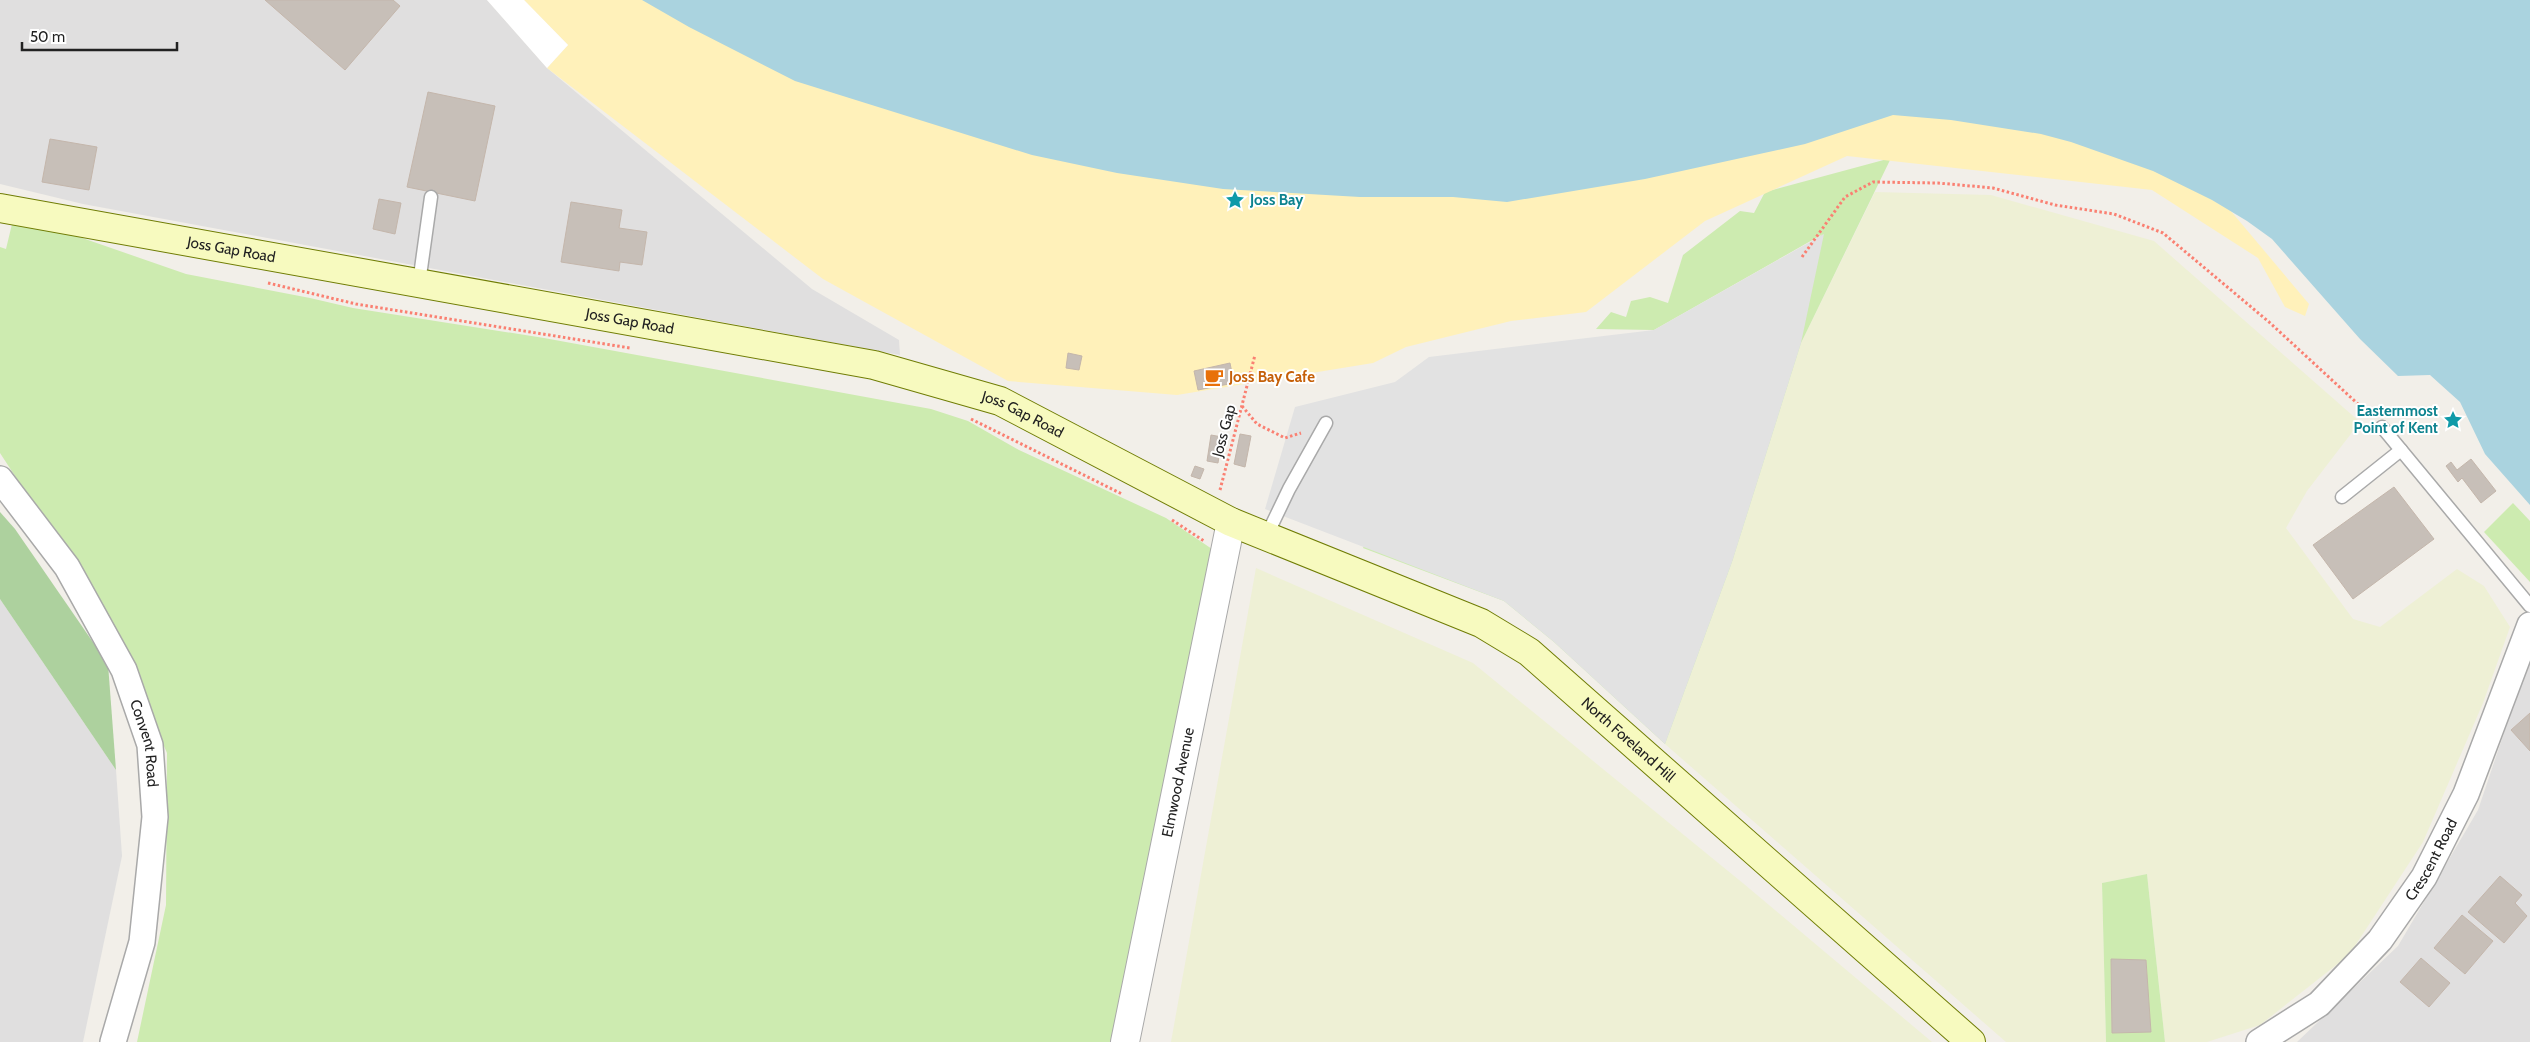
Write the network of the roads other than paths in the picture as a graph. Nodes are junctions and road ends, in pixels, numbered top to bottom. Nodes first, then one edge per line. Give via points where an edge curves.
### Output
1 (431, 197) dead end
2 (0, 208) edge
3 (419, 283) junction
4 (1326, 423) dead end
5 (2382, 427) road end
6 (2401, 450) junction
7 (0, 480) edge
8 (2342, 497) dead end
9 (1223, 528) junction
10 (1266, 537) junction
11 (2530, 606) edge
12 (2530, 625) edge
13 (112, 1042) edge
14 (1124, 1042) edge
15 (1971, 1042) edge
16 (2259, 1042) edge

1 - 3 lane
2 - 3 main road, Joss Gap Road
3 - 9 main road, Joss Gap Road via 874,364 991,398
4 - 10 lane
5 - 6 lane
6 - 8 lane
6 - 11 lane
7 - 13 street, Convent Road via 67,567 124,670 150,745 155,817 142,942
9 - 10 main road, North Foreland Hill
9 - 14 street, Elmwood Avenue
10 - 15 main road, North Foreland Hill via 1481,623 1529,652
12 - 16 street, Crescent Road via 2466,794 2424,877 2380,940 2319,1004

